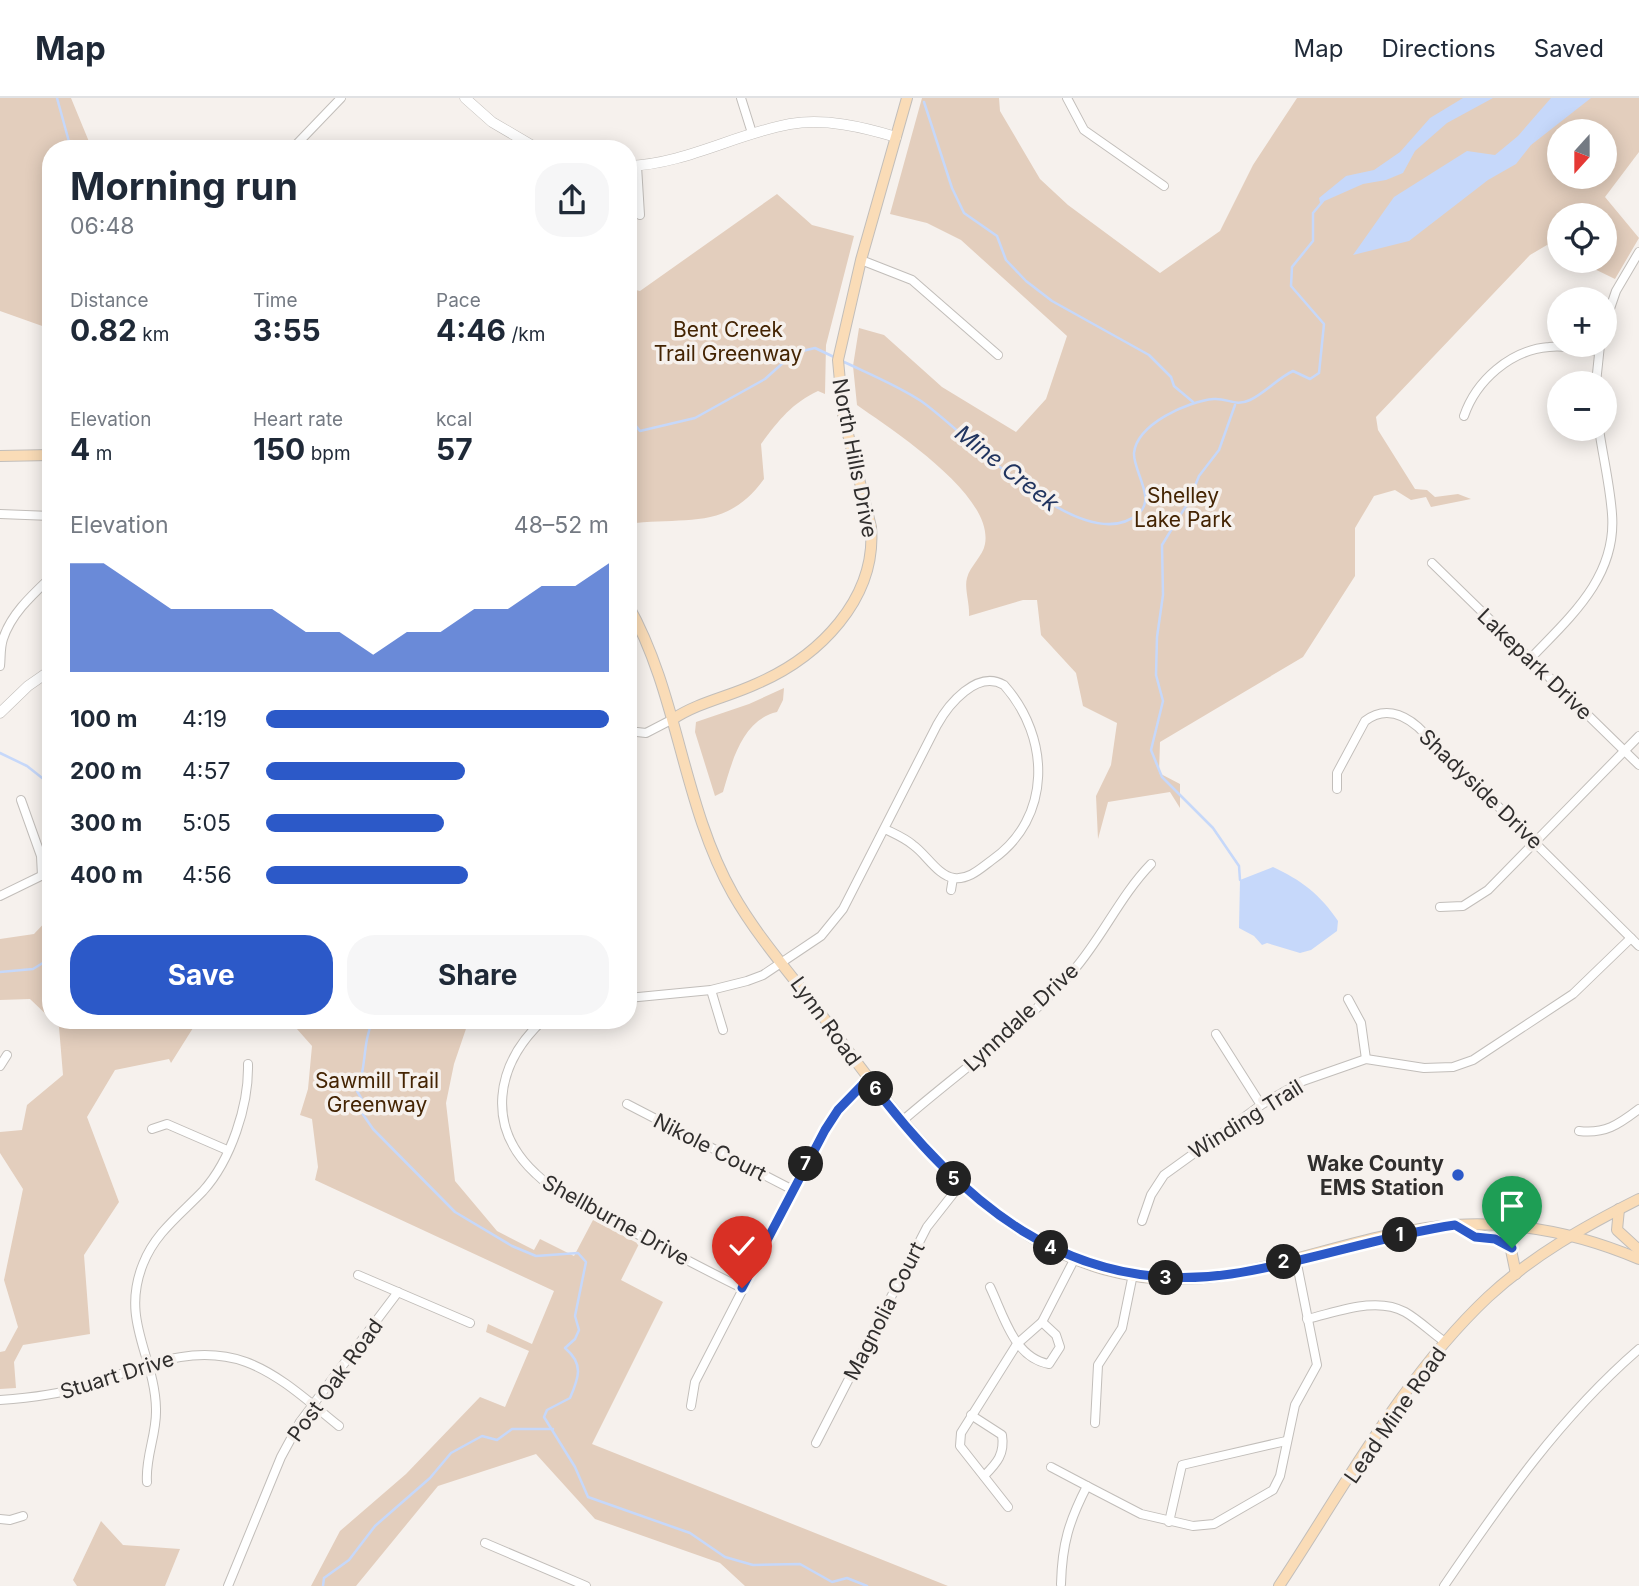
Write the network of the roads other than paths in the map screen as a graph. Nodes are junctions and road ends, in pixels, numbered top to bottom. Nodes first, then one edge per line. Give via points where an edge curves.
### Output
1 (341, 98) edge
2 (465, 98) edge
3 (741, 98) edge
4 (907, 98) edge
5 (1067, 98) edge
6 (752, 133) junction
7 (896, 136) junction
8 (301, 140) edge
9 (523, 140) edge
10 (637, 165) edge
11 (1164, 187) dead end
12 (637, 194) edge
13 (640, 215) dead end
14 (1639, 252) edge
15 (860, 260) junction
16 (1617, 289) edge
17 (1547, 347) edge
18 (998, 355) dead end
19 (1464, 416) dead end
20 (1601, 441) edge
21 (42, 454) edge
22 (0, 456) edge
23 (42, 516) edge
24 (1, 517) edge
25 (1432, 563) dead end
26 (42, 587) edge
27 (637, 623) edge
28 (1530, 659) junction
29 (0, 666) edge
30 (42, 676) edge
31 (0, 713) edge
32 (673, 719) junction
33 (637, 732) edge
34 (1639, 736) edge
35 (1625, 751) junction
36 (1639, 765) edge
37 (1337, 789) dead end
38 (21, 800) dead end
39 (885, 829) junction
40 (1535, 842) junction
41 (42, 859) edge
42 (1151, 864) dead end
43 (42, 878) edge
44 (953, 878) junction
45 (951, 890) dead end
46 (0, 896) edge
47 (1440, 906) dead end
48 (1631, 937) junction
49 (1639, 946) edge
50 (782, 961) junction
51 (710, 990) junction
52 (637, 997) edge
53 (1348, 999) dead end
54 (535, 1029) edge
55 (723, 1030) dead end
56 (1216, 1034) dead end
57 (8, 1055) dead end
58 (1366, 1059) junction
59 (248, 1064) dead end
60 (0, 1066) edge
61 (868, 1079) junction
62 (627, 1104) dead end
63 (1261, 1104) junction
64 (1639, 1110) edge
65 (901, 1122) junction
66 (152, 1129) dead end
67 (1579, 1132) dead end
68 (228, 1150) junction
69 (960, 1185) junction
70 (793, 1190) junction
71 (1639, 1199) edge
72 (1619, 1209) junction
73 (1142, 1221) dead end
74 (1455, 1225) junction
75 (1570, 1234) junction
76 (1639, 1250) edge
77 (1075, 1258) junction
78 (1296, 1259) junction
79 (1639, 1259) edge
80 (1133, 1274) junction
81 (1516, 1274) junction
82 (358, 1275) dead end
83 (990, 1287) dead end
84 (742, 1288) junction
85 (398, 1292) junction
86 (1307, 1319) junction
87 (1041, 1322) junction
88 (470, 1323) dead end
89 (1445, 1342) junction
90 (1017, 1344) junction
91 (1639, 1349) edge
92 (147, 1365) junction
93 (0, 1400) edge
94 (312, 1405) junction
95 (691, 1406) dead end
96 (971, 1415) junction
97 (1095, 1423) dead end
98 (339, 1426) dead end
99 (1286, 1441) junction
100 (816, 1443) dead end
101 (1051, 1467) dead end
102 (984, 1476) junction
103 (147, 1482) dead end
104 (1087, 1486) junction
105 (1008, 1507) dead end
106 (23, 1516) dead end
107 (0, 1519) edge
108 (1169, 1522) junction
109 (485, 1543) dead end
110 (1061, 1584) dead end
111 (228, 1586) edge
112 (586, 1586) edge
113 (1279, 1586) edge
114 (1444, 1586) edge

1 - 8 street
2 - 9 street via 492,122
3 - 6 street
4 - 7 main road, North Hills Drive
5 - 11 street via 1084,130
6 - 7 street via 815,124 864,127
6 - 10 street via 694,154
7 - 15 main road, North Hills Drive
12 - 13 street
14 - 16 street
15 - 18 street via 912,280
15 - 32 main road, North Hills Drive via 838,360 843,414 870,527 871,555 864,583 832,631 799,660 770,678 693,706
17 - 19 street via 1515,357 1475,391
20 - 28 street via 1612,517 1606,560 1582,604
21 - 22 main road
23 - 24 street
25 - 28 street, Lakepark Drive
26 - 29 street via 10,624 2,640
27 - 32 main road, Lynn Road via 653,653
28 - 35 street, Lakepark Drive
30 - 31 street
32 - 33 street via 646,733
32 - 50 main road, Lynn Road via 706,829 733,893
34 - 35 street
35 - 36 street, Lakepark Drive
35 - 40 street
37 - 40 street, Shadyside Drive via 1337,773 1360,726 1371,717 1394,713 1410,720
38 - 41 street
39 - 44 street via 915,845
39 - 44 street via 953,702 975,685 999,677 1034,742 1040,766 1036,800 1028,821 1006,850 975,873
39 - 50 street via 834,922 812,943
40 - 47 street via 1479,897 1457,908
40 - 48 street, Shadyside Drive
42 - 65 street, Lynndale Drive via 1091,950 1044,1002
43 - 46 street
44 - 45 street
48 - 49 street, Shadyside Drive
48 - 58 street, Winding Trail via 1573,994 1473,1060 1453,1067 1424,1068
50 - 51 street via 763,975
50 - 61 main road, Lynn Road
51 - 52 street
51 - 55 street
53 - 58 street via 1361,1023
54 - 84 street, Shellburne Drive via 515,1052 502,1088 502,1113 522,1159 555,1190
56 - 63 street
57 - 60 street
58 - 63 street, Winding Trail via 1303,1081
59 - 68 street via 249,1087
61 - 65 main road, Lynn Road
61 - 70 street via 838,1110
62 - 70 street, Nikole Court
63 - 73 street, Winding Trail via 1164,1175
64 - 67 street via 1615,1128
65 - 69 main road, Lynn Road
66 - 68 street via 167,1124
68 - 92 street via 203,1191 151,1246 142,1266 134,1306
69 - 77 main road, Lynn Road via 1019,1231
69 - 100 street, Magnolia Court via 928,1227
70 - 84 street
71 - 72 main road, Lead Mine Road
72 - 75 main road, Lead Mine Road
72 - 76 main road via 1617,1230
74 - 75 main road, Lynn Road via 1508,1225
74 - 78 main road, Lynn Road
74 - 81 main road via 1475,1237 1510,1245
75 - 79 main road, Lynn Road
75 - 81 main road, Lead Mine Road
77 - 80 main road, Lynn Road
77 - 87 street
78 - 80 main road, Lynn Road via 1200,1278
78 - 86 street
80 - 97 street via 1122,1328 1098,1365
81 - 89 main road, Lead Mine Road
82 - 85 street
83 - 90 street
84 - 95 street via 695,1382
85 - 88 street
85 - 94 street, Post Oak Road
86 - 89 street via 1363,1306 1385,1306 1406,1312
86 - 99 street via 1317,1365 1295,1405
87 - 90 street
87 - 90 street via 1056,1335 1060,1347 1049,1364 1034,1362
89 - 113 main road, Lead Mine Road via 1414,1380
90 - 96 street
91 - 114 street via 1553,1434
92 - 93 street, Stuart Drive via 60,1393
92 - 94 street, Stuart Drive via 178,1356 206,1355 244,1362 278,1379
92 - 103 street via 156,1409 145,1467
94 - 98 street, Stuart Drive
94 - 111 street, Post Oak Road via 281,1457
96 - 102 street via 960,1446
96 - 102 street via 1002,1435 1004,1449
99 - 108 street via 1280,1476 1264,1498 1214,1524 1193,1527
99 - 108 street via 1182,1465
101 - 104 street
102 - 105 street
104 - 108 street via 1141,1514
104 - 110 street via 1069,1523
106 - 107 street
109 - 112 street

